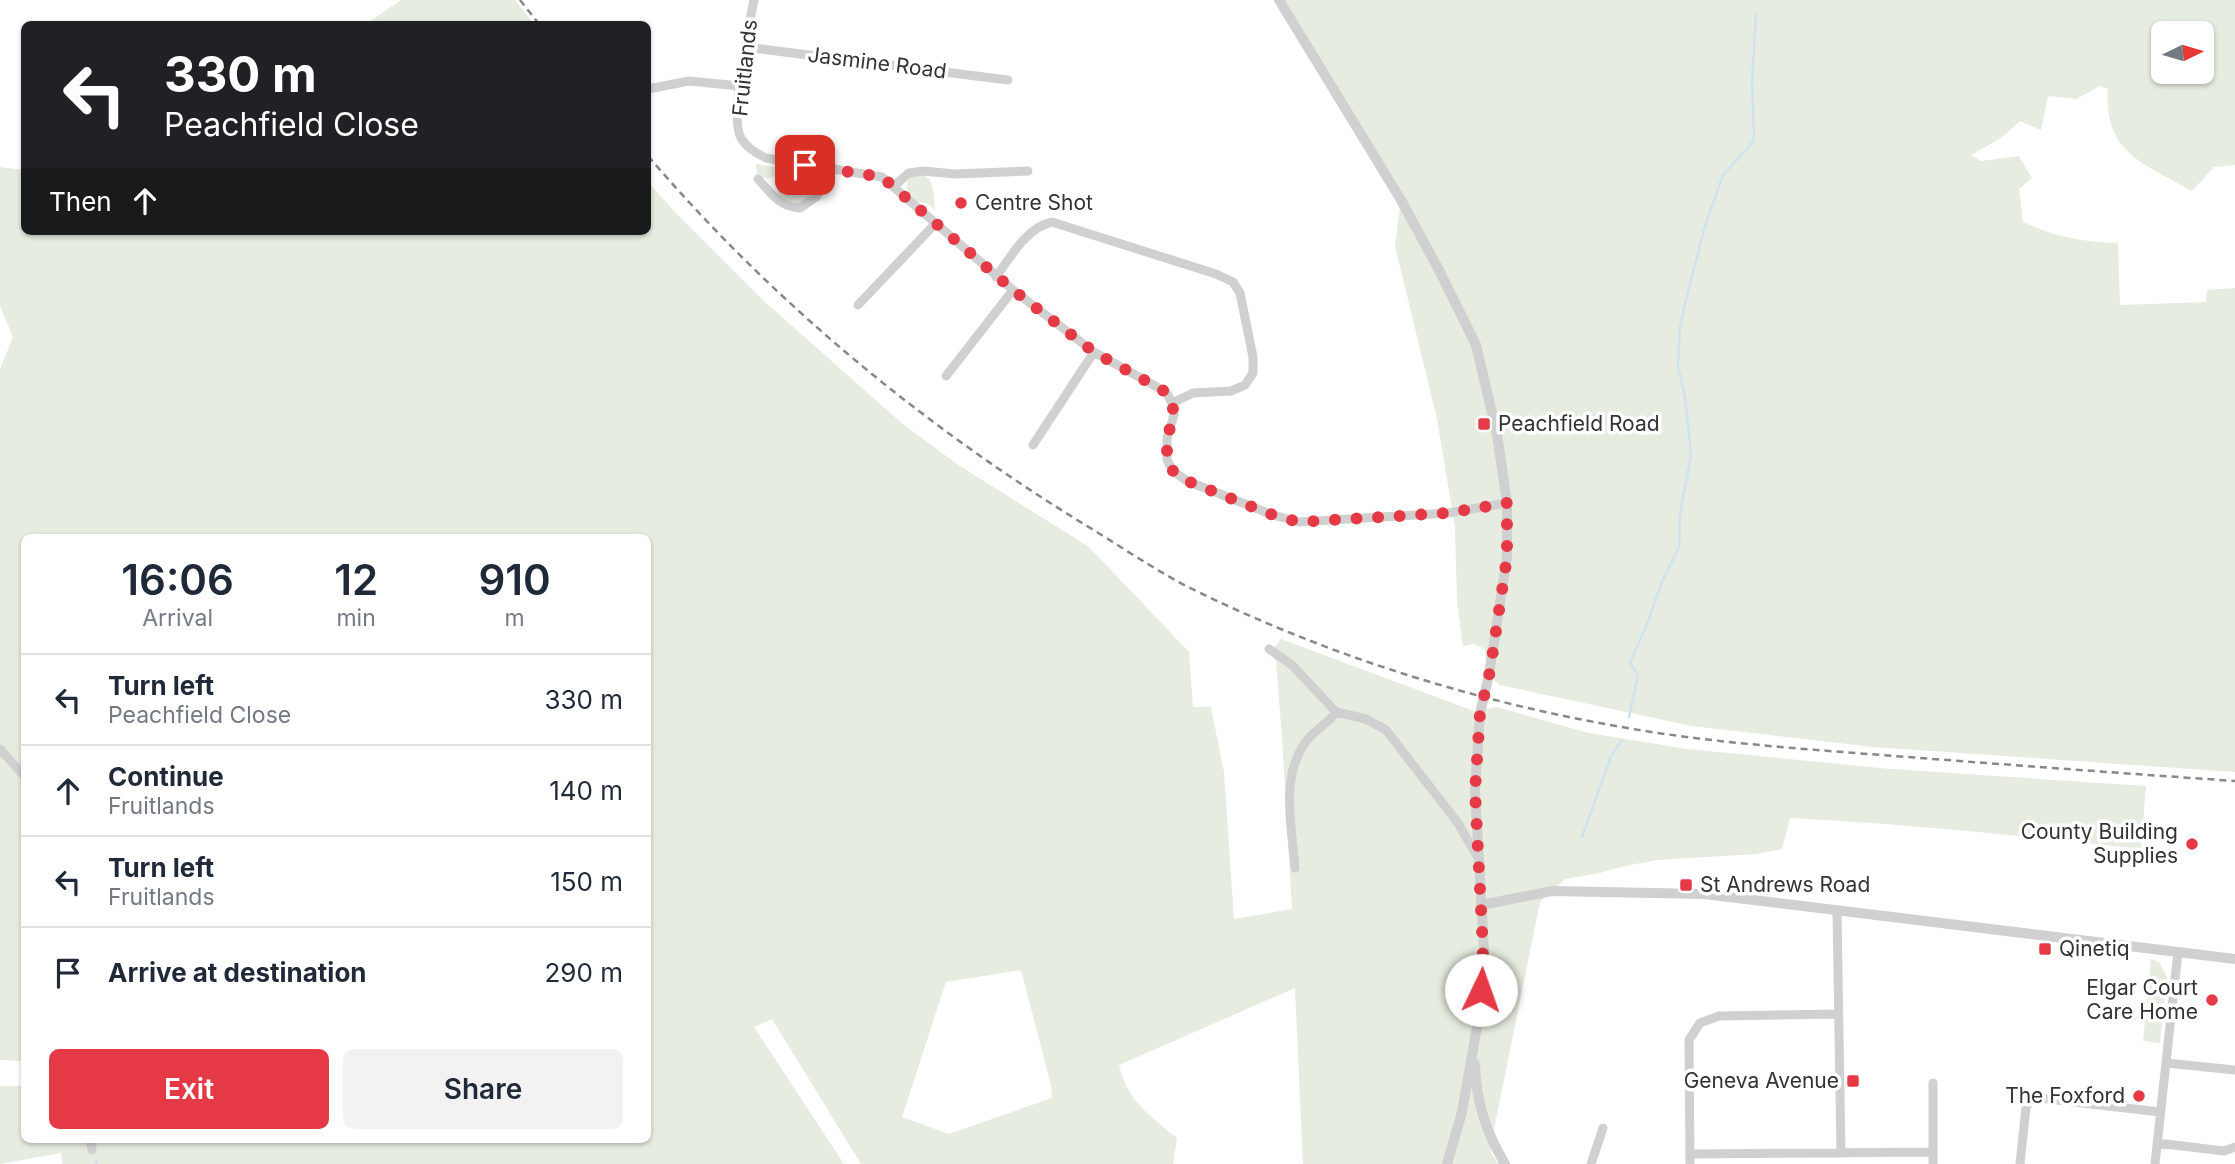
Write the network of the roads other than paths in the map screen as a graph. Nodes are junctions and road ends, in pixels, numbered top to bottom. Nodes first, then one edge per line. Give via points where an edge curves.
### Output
1 (754, 0) edge
2 (1279, 0) edge
3 (745, 47) junction
4 (1008, 80) dead end
5 (740, 86) junction
6 (651, 88) edge
7 (824, 168) junction
8 (1028, 171) dead end
9 (758, 179) dead end
10 (894, 186) junction
11 (935, 224) junction
12 (996, 277) junction
13 (1013, 290) junction
14 (858, 305) dead end
15 (1094, 352) junction
16 (946, 376) dead end
17 (1172, 403) junction
18 (1033, 445) dead end
19 (1507, 503) junction
20 (1269, 649) dead end
21 (1336, 712) junction
22 (0, 749) edge
23 (21, 773) edge
24 (1477, 856) junction
25 (1295, 867) dead end
26 (1481, 905) junction
27 (1837, 911) junction
28 (2178, 952) junction
29 (2235, 958) edge
30 (1838, 1014) junction
31 (1475, 1045) junction
32 (2166, 1063) junction
33 (2235, 1070) edge
34 (1933, 1083) dead end
35 (2160, 1112) junction
36 (1603, 1128) dead end
37 (91, 1143) edge
38 (2157, 1143) junction
39 (2235, 1147) edge
40 (92, 1150) dead end
41 (1842, 1153) junction
42 (1933, 1153) junction
43 (1690, 1159) edge
44 (1790, 1159) edge
45 (1447, 1164) edge
46 (1505, 1164) edge
47 (1591, 1164) edge
48 (1933, 1164) edge
49 (2020, 1164) edge
50 (2155, 1164) edge

1 - 3 street, Fruitlands
2 - 19 street via 1434,259 1476,345
3 - 4 street, Jasmine Road
3 - 5 street, Fruitlands
5 - 6 street via 689,81
5 - 7 street, Fruitlands via 739,136 754,152
7 - 9 street via 817,196 800,208 786,207 771,185
7 - 10 street, Fruitlands via 882,177
8 - 10 street via 922,171 909,173
10 - 11 street, Fruitlands
11 - 12 street, Fruitlands
11 - 14 street
12 - 13 street, Fruitlands
12 - 17 street via 1037,228 1052,222 1233,282 1240,293 1253,373 1231,391 1193,393
13 - 15 street, Fruitlands
13 - 16 street
15 - 17 street, Fruitlands via 1160,388
15 - 18 street
17 - 19 street via 1167,460 1173,471 1245,505 1299,522 1448,513
19 - 24 street via 1507,557 1480,713
20 - 21 street via 1292,664
21 - 24 street via 1366,719 1386,730 1458,823
21 - 25 street via 1305,743 1293,764
22 - 23 street
24 - 26 street
26 - 27 street via 1552,891 1704,894
26 - 31 street via 1483,949
27 - 28 street
27 - 30 street
28 - 29 street
28 - 32 street
30 - 41 street
30 - 43 street via 1719,1016 1700,1023 1689,1040
31 - 45 street
31 - 46 street via 1484,1121
32 - 33 street
32 - 35 street
34 - 42 street
35 - 38 street
35 - 49 street via 2031,1100 2026,1107
36 - 47 street
37 - 40 street
38 - 39 street via 2224,1151
38 - 50 street
41 - 42 street
41 - 44 street
42 - 48 street
43 - 44 street

